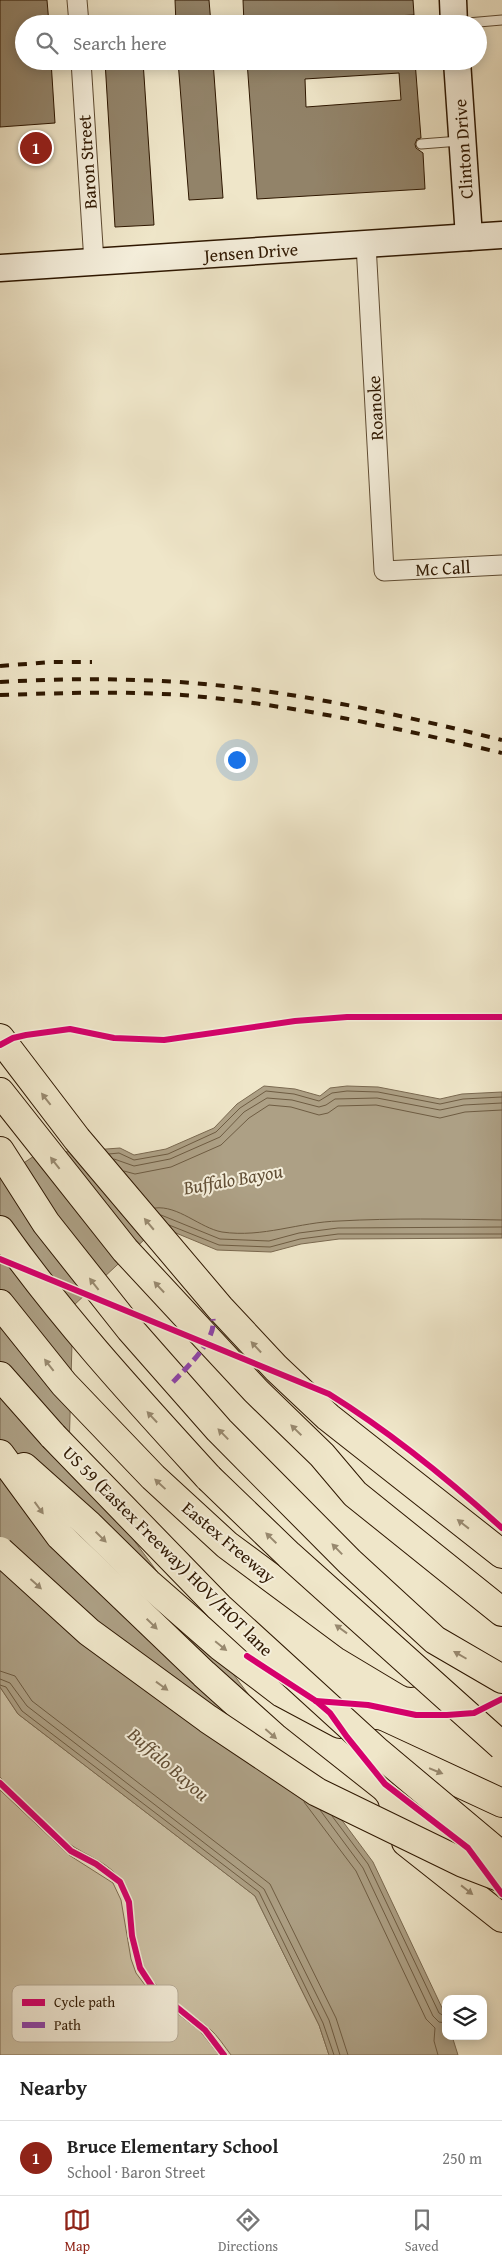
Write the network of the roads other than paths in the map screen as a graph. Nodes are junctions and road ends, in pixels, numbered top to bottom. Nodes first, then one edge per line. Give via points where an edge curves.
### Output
1 (77, 0) edge
2 (453, 0) edge
3 (78, 15) edge
4 (454, 15) edge
5 (502, 20) edge
6 (487, 21) edge
7 (82, 70) edge
8 (458, 70) edge
9 (462, 141) junction
10 (421, 144) dead end
11 (502, 235) edge
12 (469, 236) junction
13 (366, 244) junction
14 (94, 262) junction
15 (0, 268) edge
16 (502, 565) edge
17 (384, 571) joint
18 (0, 1038) edge
19 (0, 1092) edge
20 (0, 1151) edge
21 (0, 1230) edge
22 (0, 1304) edge
23 (0, 1376) edge
24 (0, 1446) edge
25 (0, 1454) edge
26 (322, 1455) junction
27 (0, 1551) edge
28 (502, 1554) edge
29 (502, 1590) edge
30 (502, 1612) edge
31 (502, 1679) edge
32 (502, 1728) edge
33 (502, 1746) edge
34 (502, 1802) edge
35 (502, 1856) edge
36 (502, 1878) edge
37 (502, 1918) edge

1 - 3 street
2 - 4 main road
5 - 6 lane
7 - 14 street, Baron Street
8 - 9 main road, Clinton Drive
9 - 10 lane
9 - 12 main road, Clinton Drive
11 - 12 main road, Jensen Drive
12 - 13 main road, Jensen Drive
13 - 14 main road, Jensen Drive
13 - 17 street, Roanoke
14 - 15 main road, Jensen Drive
16 - 17 street, Mc Call
28 -> 18 highway via 328,1417 276,1368 220,1308 83,1146
26 -> 19 highway via 256,1391 125,1250
31 -> 20 highway via 435,1640 350,1562 219,1430 130,1329 46,1223
33 -> 21 highway, bridge via 289,1555 209,1478 121,1383 32,1276
32 -> 22 highway, Eastex Freeway, bridge via 351,1637 227,1546 153,1477 64,1384
23 - 35 highway, US 59 (Eastex Freeway) HOV/HOT lane, bridge via 53,1436 219,1607 378,1752
24 -> 34 highway, bridge via 220,1646 282,1692 395,1755
25 -> 37 highway, bridge via 60,1536 204,1674 274,1737
26 - 29 highway
26 - 30 highway via 355,1494
27 -> 36 highway, bridge via 89,1632 208,1719 317,1792 463,1863

